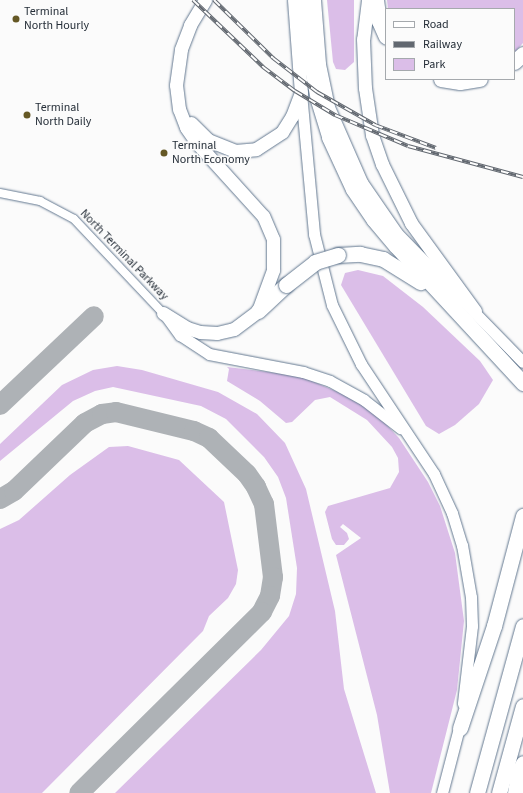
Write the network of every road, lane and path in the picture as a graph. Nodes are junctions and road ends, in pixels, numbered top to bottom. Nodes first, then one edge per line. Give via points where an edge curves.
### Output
1 (205, 0) edge
2 (294, 0) edge
3 (304, 0) edge
4 (315, 0) edge
5 (368, 0) edge
6 (376, 0) edge
7 (385, 35) edge
8 (523, 54) edge
9 (515, 61) edge
10 (447, 80) edge
11 (473, 80) edge
12 (301, 93) junction
13 (178, 99) junction
14 (0, 193) edge
15 (258, 311) junction
16 (475, 311) junction
17 (164, 312) junction
18 (456, 313) junction
19 (523, 362) edge
20 (522, 382) edge
21 (411, 439) junction
22 (523, 516) edge
23 (523, 626) edge
24 (523, 706) edge
25 (460, 728) junction
26 (523, 763) edge
27 (442, 793) edge
28 (476, 793) edge
29 (499, 793) edge
30 (515, 793) edge
31 (520, 793) edge

1 - 13 main road via 190,24 180,49 176,73
2 - 12 main road
3 - 18 highway via 308,47 318,100 329,137 347,176 382,230
4 - 16 main road via 324,84 336,126 353,164 372,199 397,233
5 - 16 main road via 363,39 365,88 372,135 382,164 412,223
6 - 7 highway via 379,21
8 - 9 highway
10 - 11 highway
12 - 13 main road via 282,132 266,144 243,151 227,150 208,140 190,121
12 - 21 main road via 314,234 327,291 352,350
13 - 15 main road via 182,120 191,136 256,206 270,228 274,251 273,270
14 - 17 street, North Terminal Parkway via 40,201 67,214 87,230
15 - 17 main road via 234,329 208,333 187,328
15 - 18 highway, bridge via 315,262 338,255 373,256 396,265
16 - 19 main road
17 - 21 main road via 180,335 199,349 217,357 287,368 330,381 373,406
18 - 20 highway
21 - 25 main road via 434,474 449,506 468,570 472,626
22 - 25 highway via 494,626
23 - 28 highway
24 - 29 highway
25 - 27 main road
26 - 30 highway via 518,773
26 - 31 highway

